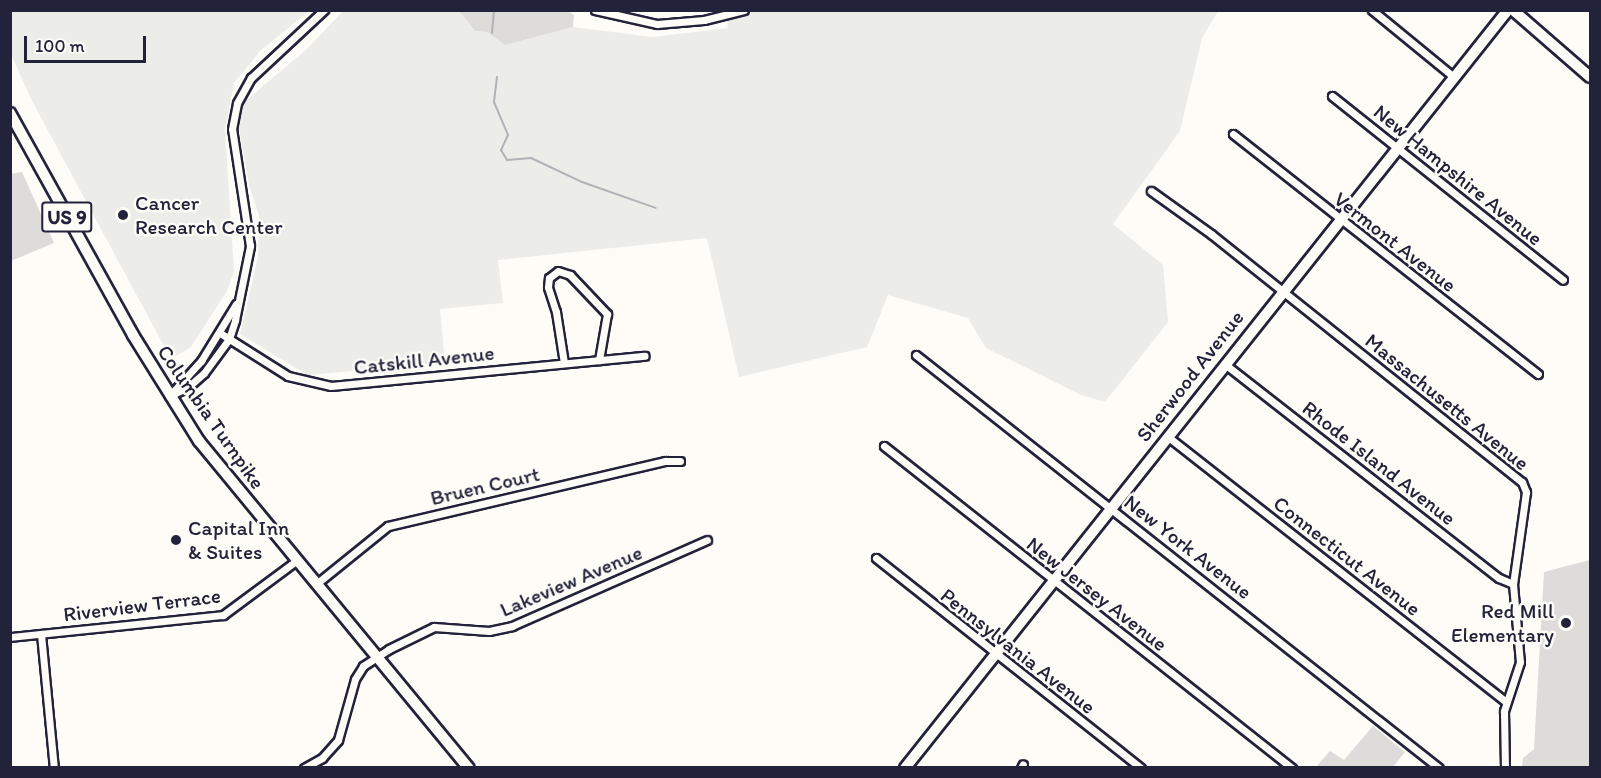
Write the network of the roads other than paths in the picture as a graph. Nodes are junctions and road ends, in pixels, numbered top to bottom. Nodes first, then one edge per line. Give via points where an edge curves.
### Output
1 (324, 10) edge
2 (595, 10) edge
3 (744, 10) edge
4 (1372, 10) edge
5 (1508, 10) edge
6 (1513, 10) edge
7 (1454, 77) junction
8 (1590, 77) edge
9 (1332, 96) dead end
10 (10, 113) edge
11 (1233, 134) dead end
12 (1397, 147) junction
13 (1151, 191) dead end
14 (1341, 220) junction
15 (1563, 280) dead end
16 (1282, 291) junction
17 (241, 295) junction
18 (220, 333) junction
19 (229, 339) junction
20 (916, 355) dead end
21 (645, 356) dead end
22 (599, 360) junction
23 (564, 363) junction
24 (1226, 364) junction
25 (1538, 374) dead end
26 (169, 396) junction
27 (1167, 436) junction
28 (884, 446) dead end
29 (680, 461) dead end
30 (1112, 508) junction
31 (707, 540) dead end
32 (876, 558) dead end
33 (296, 561) junction
34 (1053, 581) junction
35 (316, 584) junction
36 (1513, 584) junction
37 (41, 634) junction
38 (10, 637) edge
39 (995, 655) junction
40 (379, 657) junction
41 (1506, 702) junction
42 (54, 768) edge
43 (304, 768) edge
44 (469, 768) edge
45 (906, 768) edge
46 (1141, 768) edge
47 (1292, 768) edge
48 (1439, 768) edge
49 (1505, 768) edge

1 - 17 street via 251,78 237,102 232,129 250,246
2 - 3 street via 657,24 704,20
4 - 7 street
5 - 7 street, Sherwood Avenue
6 - 8 street
7 - 12 street, Sherwood Avenue
9 - 12 street, New Hampshire Avenue
10 - 26 street, Columbia Turnpike / US 9
11 - 14 street, Vermont Avenue
12 - 14 street, Sherwood Avenue
12 - 15 street, New Hampshire Avenue
13 - 16 street, Massachusetts Avenue
14 - 16 street, Sherwood Avenue
14 - 25 street, Vermont Avenue
16 - 24 street, Sherwood Avenue
16 - 36 street, Massachusetts Avenue via 1522,482 1526,492
17 - 18 street
17 - 19 street
18 - 19 street, Catskill Avenue
18 - 26 street
19 - 23 street, Catskill Avenue via 288,376 332,386
19 - 26 street via 204,373
20 - 30 street, New York Avenue
21 - 22 street, Catskill Avenue
22 - 23 street, Catskill Avenue
22 - 23 street via 607,314 570,275 558,271 549,278 548,287
24 - 27 street, Sherwood Avenue
24 - 36 street, Rhode Island Avenue via 1499,578
26 - 33 street, Columbia Turnpike / US 9 via 221,470
27 - 30 street, Sherwood Avenue
27 - 41 street, Connecticut Avenue
28 - 34 street, New Jersey Avenue
29 - 35 street, Bruen Court via 665,461 388,526
30 - 34 street, Sherwood Avenue
30 - 48 street, New York Avenue
31 - 40 street, Lakeview Avenue via 512,626 489,631 434,627
32 - 39 street, Pennsylvania Avenue
33 - 35 street, Columbia Turnpike / US 9
33 - 37 street, Riverview Terrace via 223,615
34 - 39 street, Sherwood Avenue
34 - 47 street, New Jersey Avenue
35 - 40 street, Columbia Turnpike / US 9
36 - 41 street, Massachusetts Avenue via 1520,662
37 - 38 street, Riverview Terrace
37 - 42 street
39 - 45 street, Sherwood Avenue
39 - 46 street, Pennsylvania Avenue
40 - 43 street, Lakeview Avenue via 363,666 355,680 338,740 322,758
40 - 44 street, Columbia Turnpike / US 9
41 - 49 street, Massachusetts Avenue

